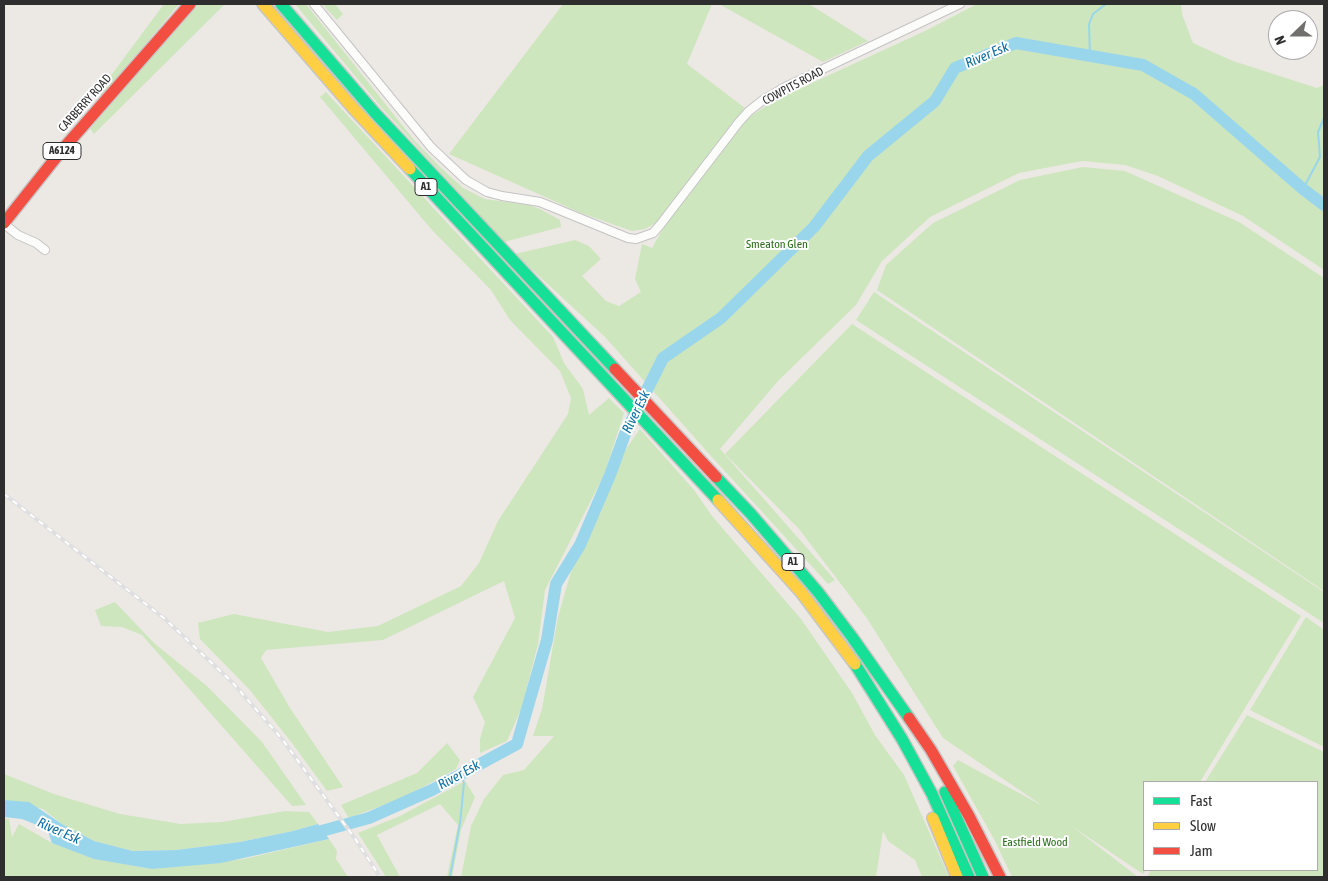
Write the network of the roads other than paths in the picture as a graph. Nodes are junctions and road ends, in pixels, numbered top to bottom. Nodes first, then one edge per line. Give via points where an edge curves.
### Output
1 (190, 4) edge
2 (263, 4) edge
3 (281, 4) edge
4 (314, 4) edge
5 (956, 5) edge
6 (4, 223) edge
7 (45, 250) dead end
8 (857, 667) junction
9 (889, 691) junction
10 (957, 877) edge
11 (969, 877) edge
12 (983, 877) edge
13 (1000, 877) edge

1 - 6 main road, CARBERRY ROAD / A6124 via 62,150
2 - 8 main road, A1 via 352,108 783,571
3 - 9 main road, A1 via 375,113 762,527 818,592
4 - 5 street, COWPITS ROAD via 431,147 474,186 494,194 540,202 636,239 653,232 660,225 739,122 763,100
6 - 7 street
8 - 10 main road, A1 via 930,812
8 - 11 main road, A1 via 928,786
9 - 12 main road, A1 via 933,766
9 - 13 main road, A1 via 931,750

